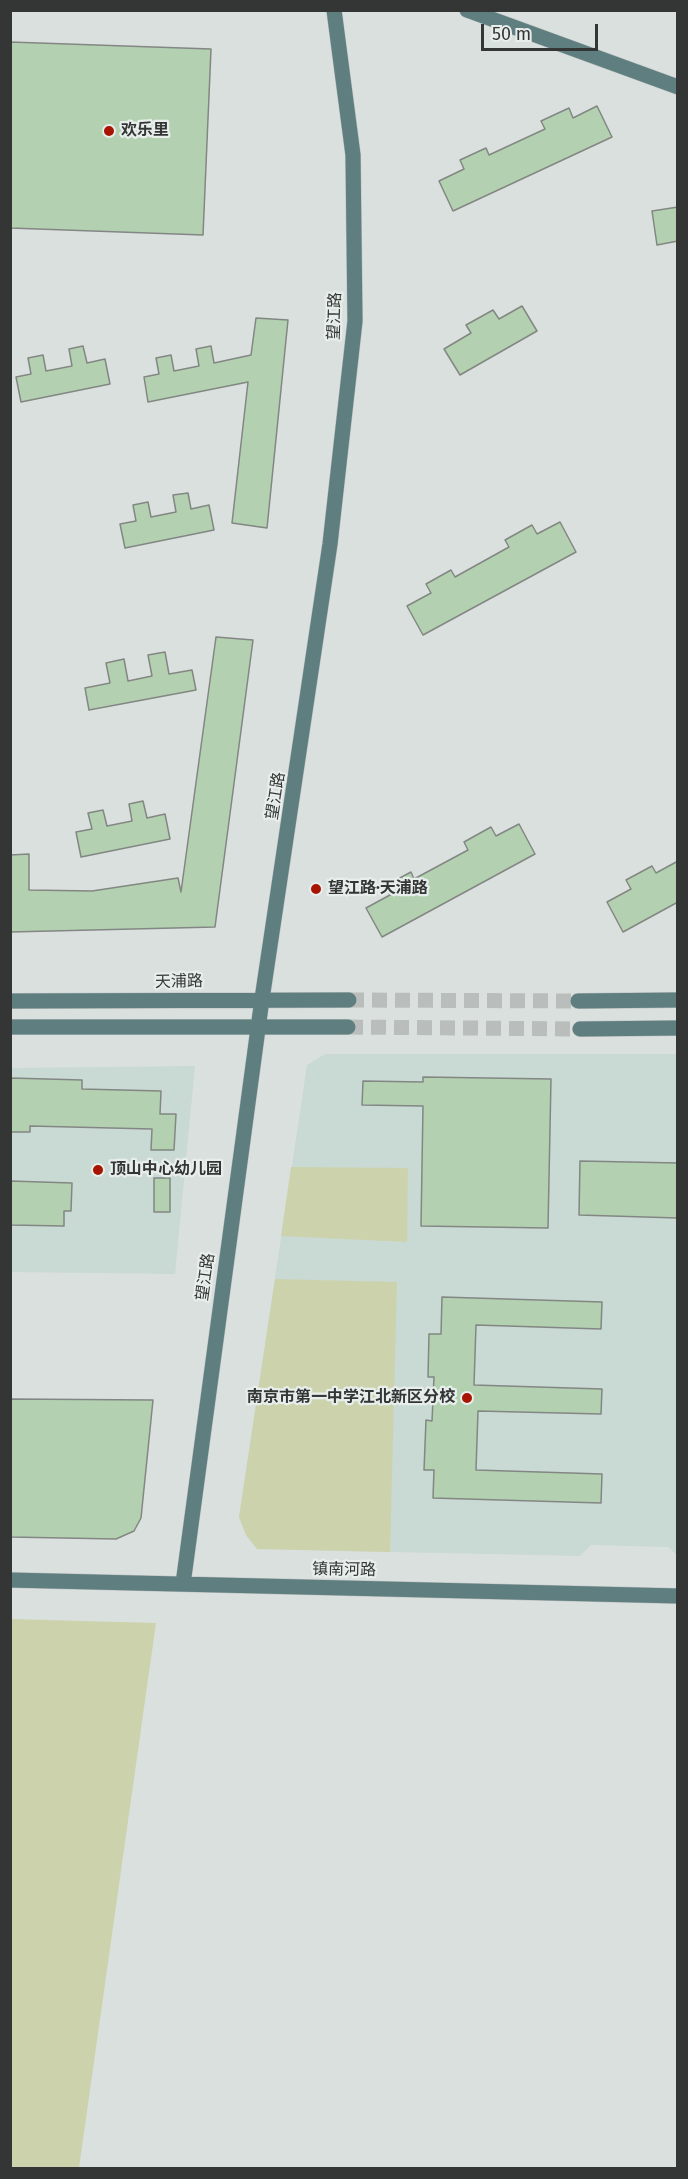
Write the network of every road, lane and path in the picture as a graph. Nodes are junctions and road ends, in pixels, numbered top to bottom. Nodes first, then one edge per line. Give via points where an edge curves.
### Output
1 (334, 10) edge
2 (467, 10) edge
3 (678, 87) edge
4 (262, 999) junction
5 (349, 1000) tunnel mouth
6 (678, 1000) edge
7 (10, 1001) edge
8 (578, 1001) tunnel mouth
9 (10, 1027) edge
10 (259, 1027) junction
11 (348, 1027) tunnel mouth
12 (678, 1028) edge
13 (580, 1029) tunnel mouth
14 (10, 1580) edge
15 (183, 1584) junction
16 (678, 1596) edge

1 - 4 street, 望江路 via 353,155 355,321 327,567
2 - 3 street
4 - 5 street, 天浦路
4 - 7 street, 天浦路
4 - 10 street, 望江路
6 - 8 street
9 - 10 street
10 - 11 street
10 - 15 street, 望江路
12 - 13 street
14 - 15 street, 镇南河路
15 - 16 street, 镇南河路

